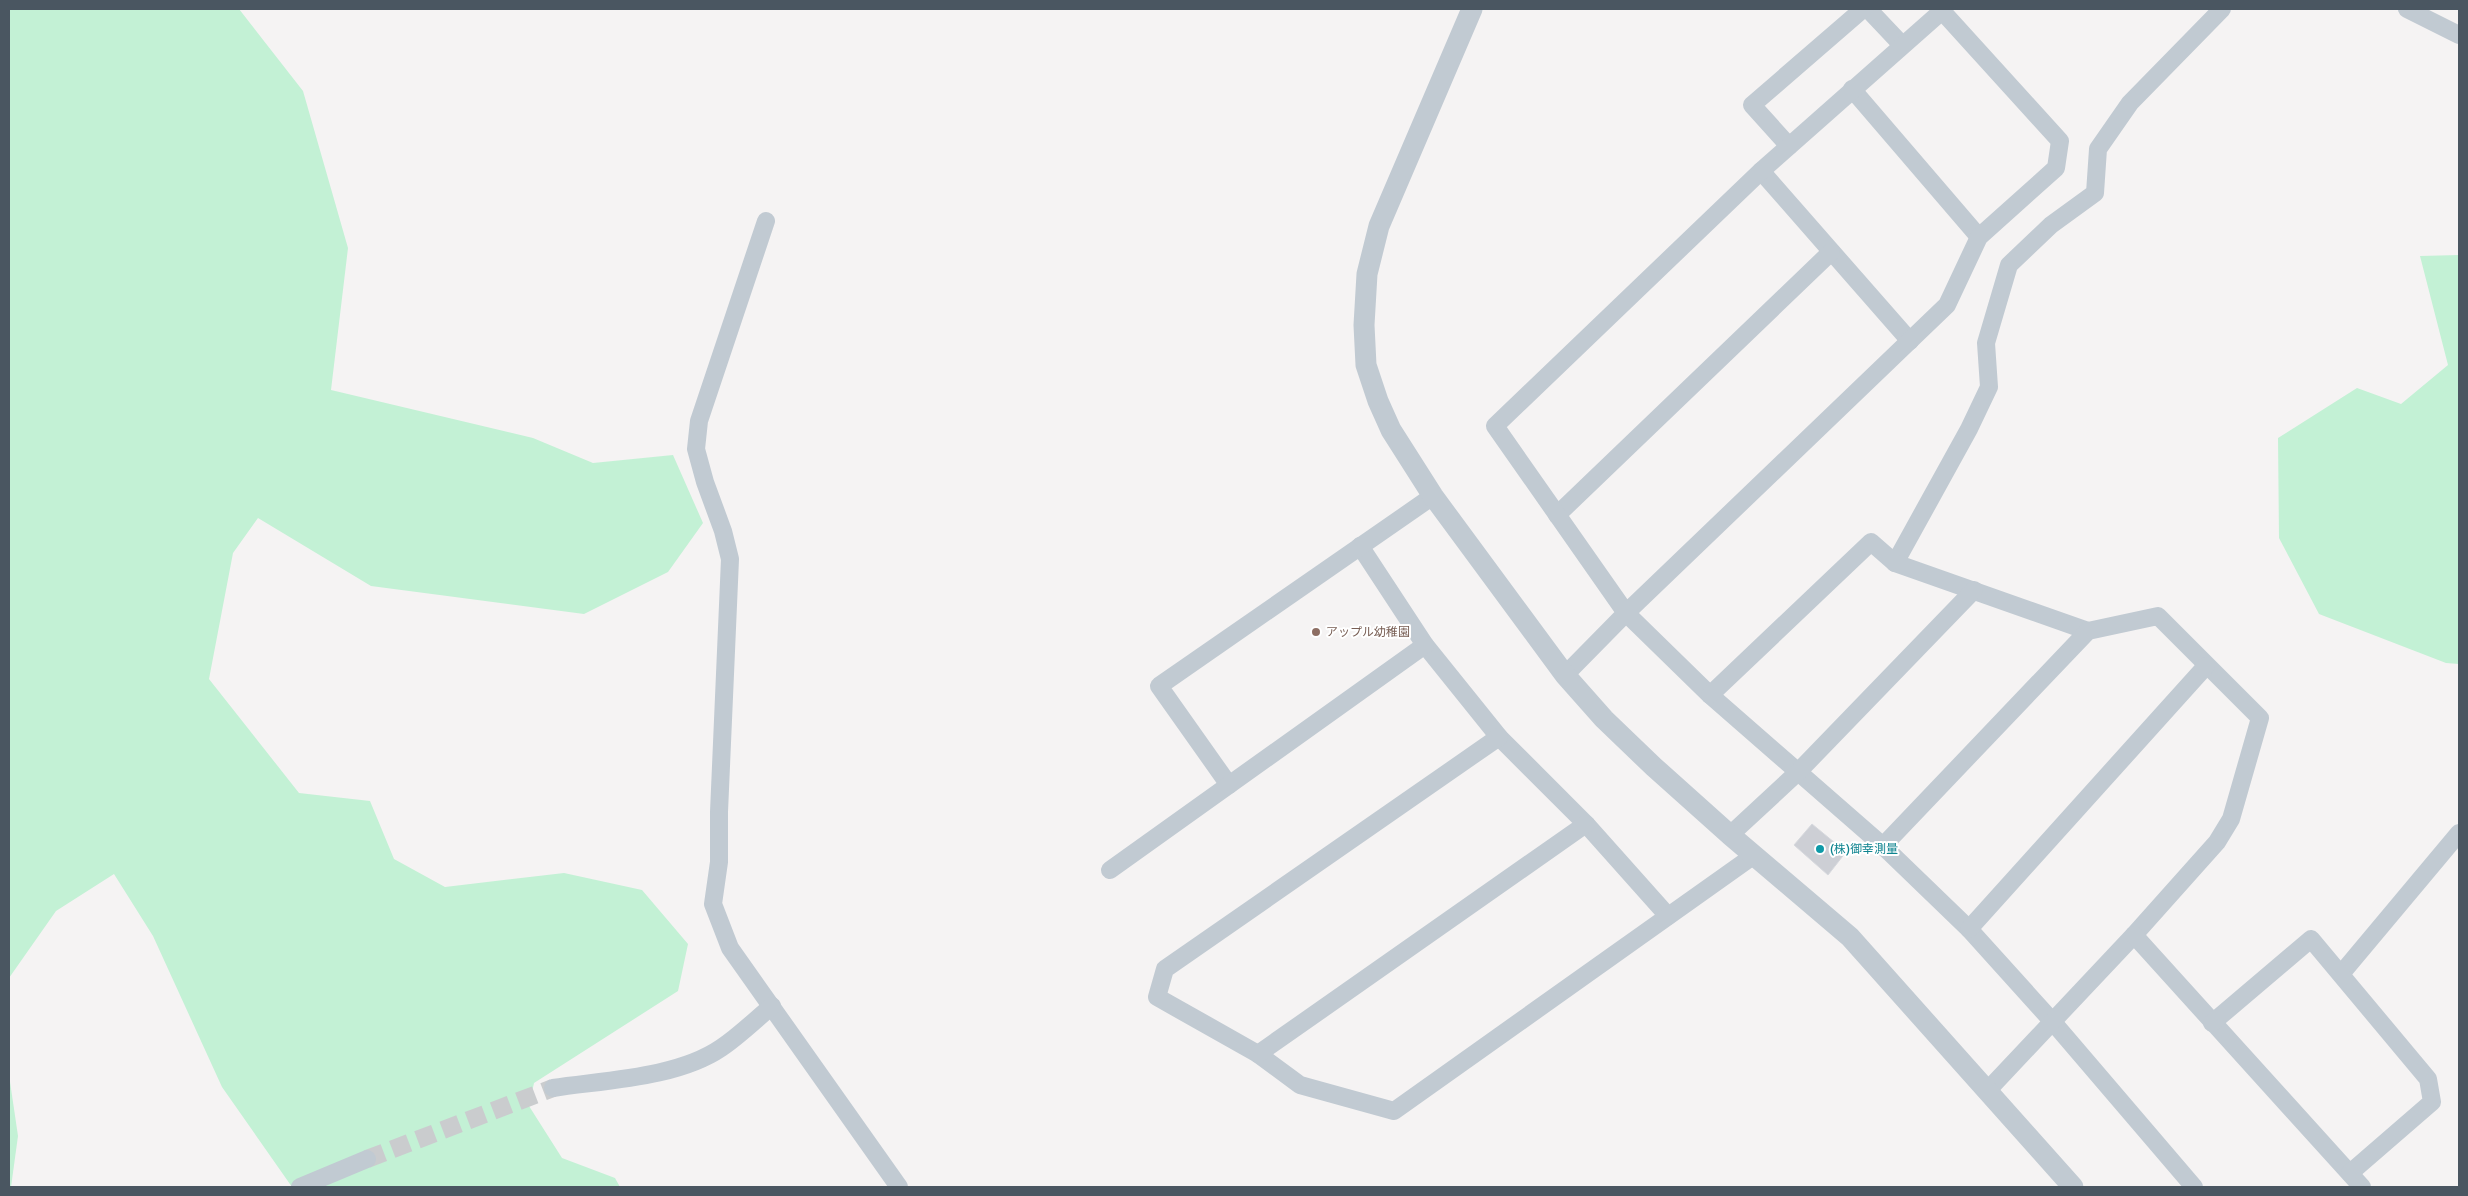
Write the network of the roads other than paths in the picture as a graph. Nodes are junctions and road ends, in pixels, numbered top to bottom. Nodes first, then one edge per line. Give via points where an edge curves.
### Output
1 (1472, 9) edge
2 (1863, 9) edge
3 (1868, 9) edge
4 (2222, 9) edge
5 (2407, 9) edge
6 (2459, 35) edge
7 (1902, 45) junction
8 (1852, 89) junction
9 (1789, 146) junction
10 (1761, 171) junction
11 (766, 221) dead end
12 (1979, 237) junction
13 (1830, 252) junction
14 (1910, 341) junction
15 (1433, 496) junction
16 (1557, 515) junction
17 (1360, 546) junction
18 (1895, 563) junction
19 (1974, 590) junction
20 (1626, 613) junction
21 (2088, 631) junction
22 (1425, 645) junction
23 (2206, 666) junction
24 (1565, 675) junction
25 (1710, 695) junction
26 (1499, 737) junction
27 (1798, 772) junction
28 (1229, 785) junction
29 (1586, 824) junction
30 (2459, 833) edge
31 (1730, 835) junction
32 (1883, 846) junction
33 (1753, 856) junction
34 (1110, 870) dead end
35 (1668, 916) junction
36 (1969, 929) junction
37 (2134, 935) junction
38 (2341, 974) junction
39 (772, 1006) junction
40 (2052, 1021) junction
41 (2212, 1023) junction
42 (1258, 1054) junction
43 (553, 1088) tunnel mouth
44 (1988, 1090) junction
45 (367, 1159) tunnel mouth
46 (2350, 1173) junction
47 (300, 1187) edge
48 (899, 1187) edge
49 (2073, 1187) edge
50 (2194, 1187) edge
51 (2362, 1187) edge

1 - 15 street via 1379,226 1367,274 1366,365 1391,430
2 - 9 street via 1752,104
3 - 7 street
4 - 18 street via 2130,103 2098,149 2095,193 2051,225 2009,265 1986,343 1990,387
5 - 6 street
7 - 8 street
7 - 12 street via 1942,11 2060,141 2056,168
8 - 9 street
8 - 12 street
9 - 10 street
10 - 13 street
10 - 16 street via 1494,426
11 - 39 street via 699,421 696,449 730,559 719,862 713,904 730,948
12 - 14 street via 1947,305
13 - 14 street
13 - 16 street
14 - 20 street
15 - 17 street
15 - 24 street
16 - 20 street
17 - 22 street
17 - 28 street via 1159,686
18 - 19 street
18 - 25 street via 1872,542
19 - 21 street
19 - 27 street
20 - 24 street
20 - 25 street
21 - 23 street via 2158,616
21 - 32 street
22 - 26 street
22 - 28 street
23 - 36 street
23 - 37 street via 2260,718 2231,819 2216,842
24 - 31 street via 1654,768
25 - 27 street
26 - 29 street
26 - 42 street via 1165,969 1157,997
27 - 31 street
27 - 32 street
28 - 34 street
29 - 35 street
29 - 42 street
30 - 38 street
31 - 33 street
32 - 36 street
33 - 35 street
33 - 44 street via 1850,937
35 - 42 street via 1394,1111 1300,1085
36 - 40 street
37 - 40 street
37 - 41 street
38 - 41 street via 2311,939
38 - 46 street via 2428,1079 2432,1102
39 - 43 street via 721,1048 695,1062 654,1073
39 - 48 street
40 - 44 street
40 - 50 street
41 - 46 street
44 - 49 street
45 - 47 street
46 - 51 street

